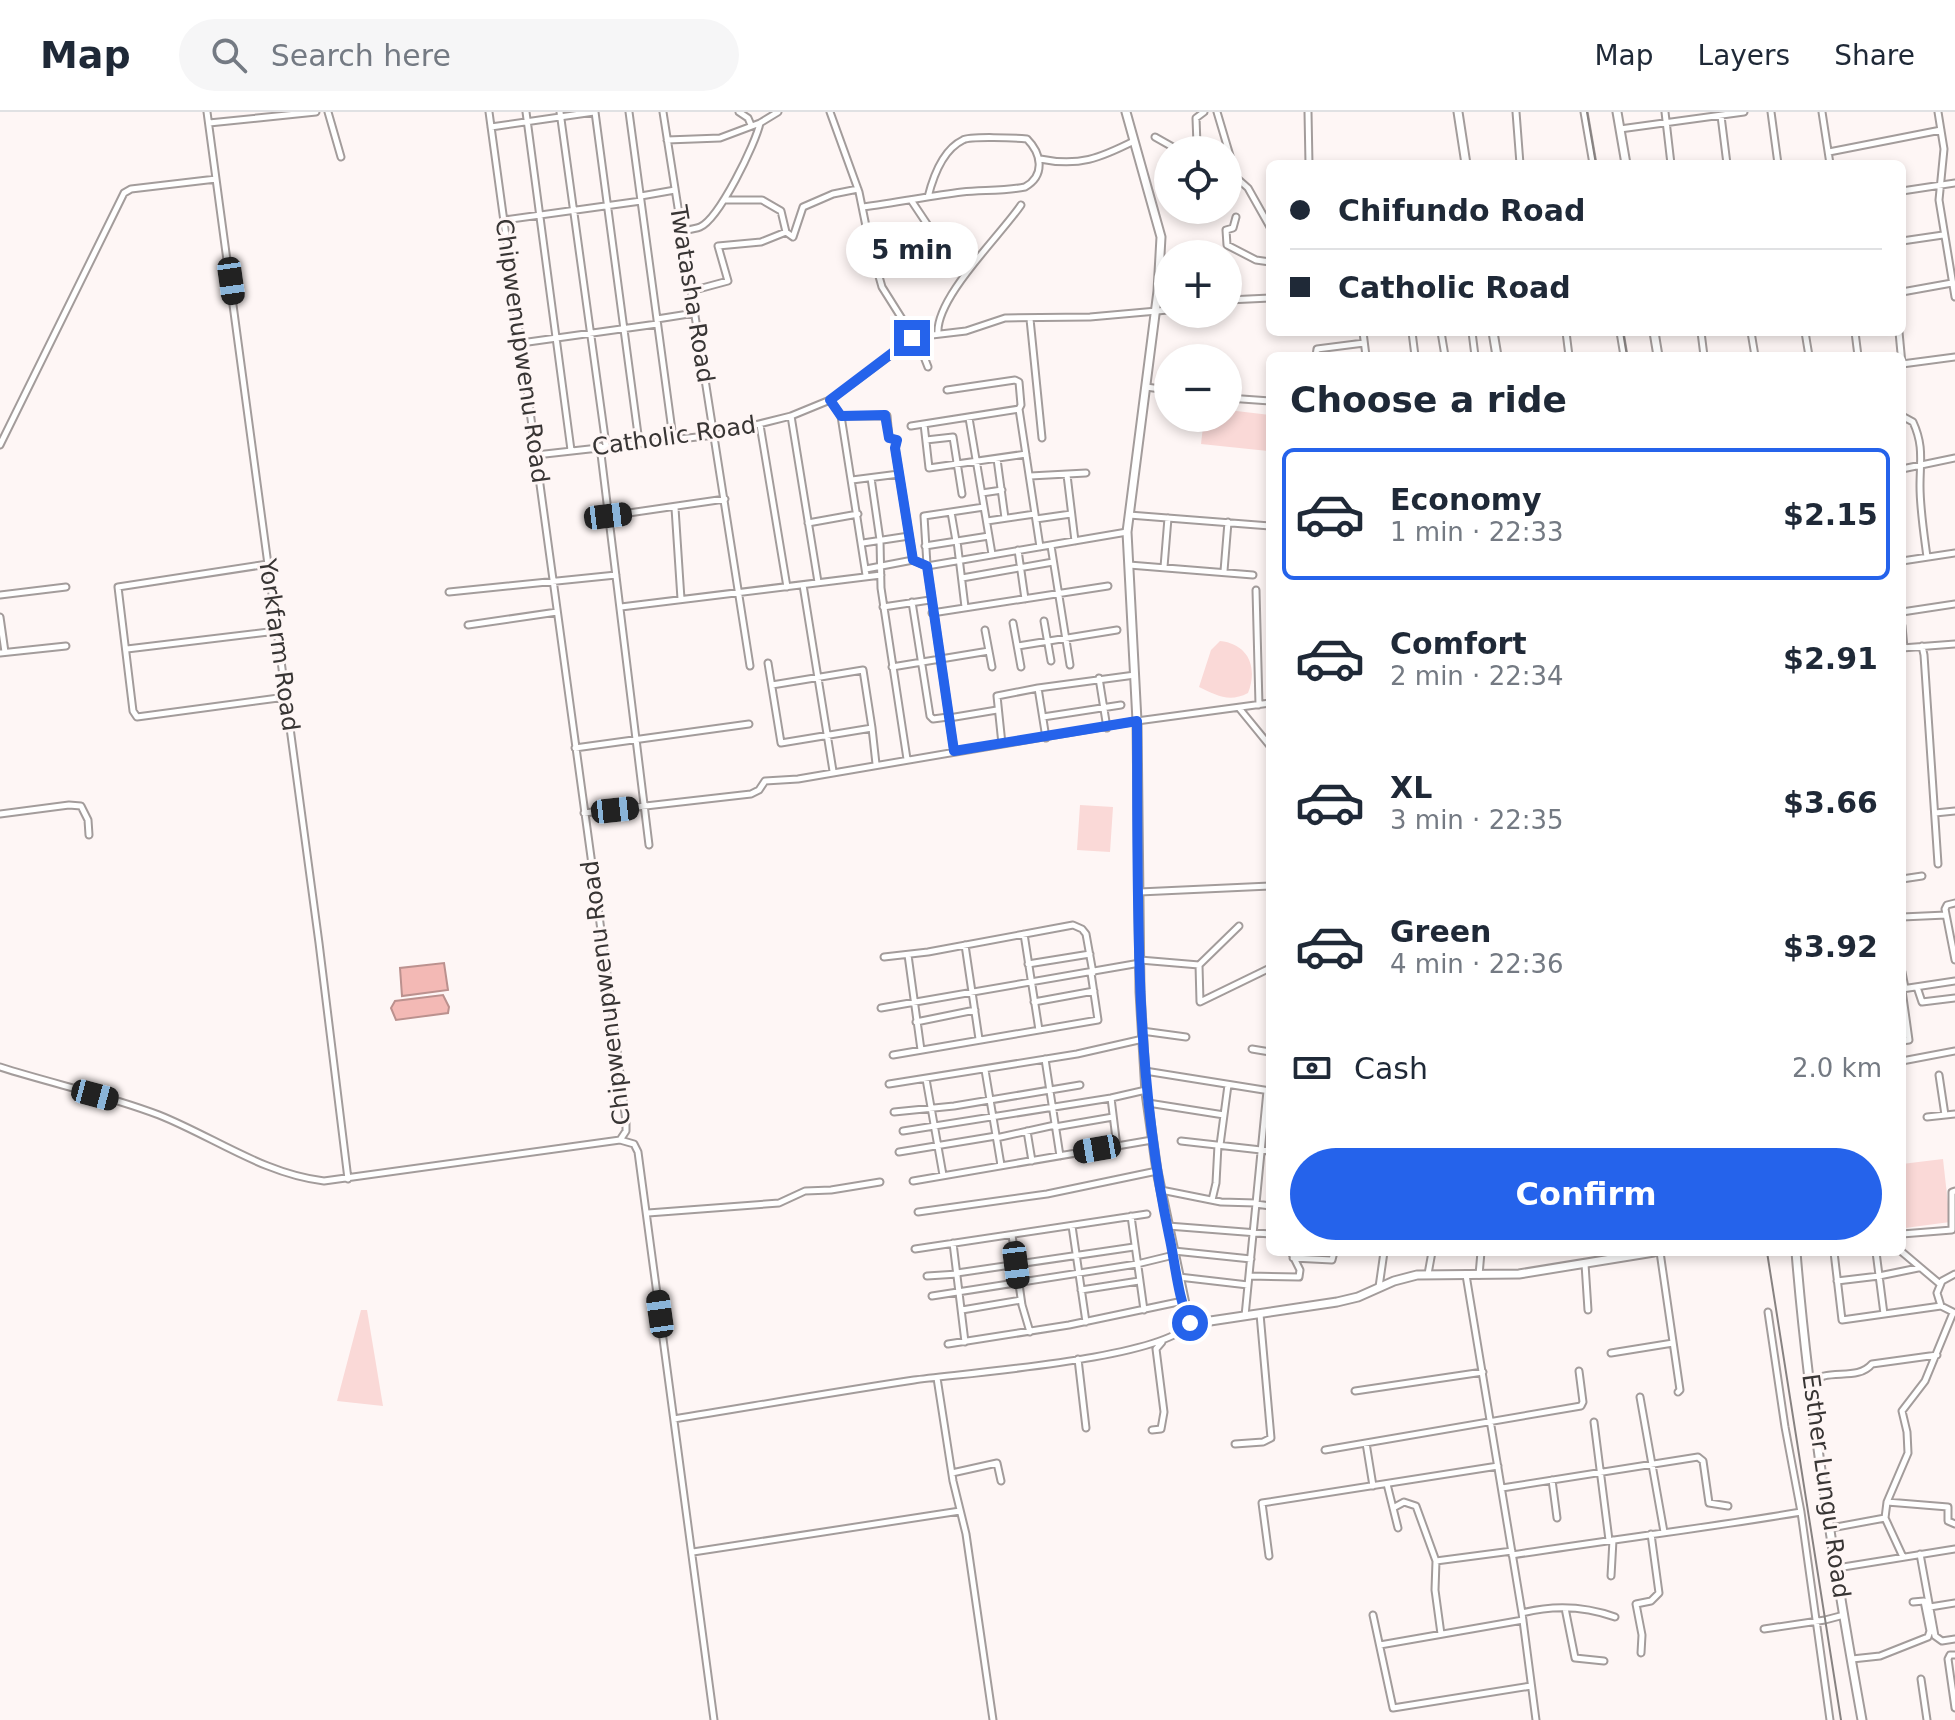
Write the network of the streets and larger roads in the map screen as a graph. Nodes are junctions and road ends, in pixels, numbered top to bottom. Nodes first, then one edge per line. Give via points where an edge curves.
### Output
1 (207, 112) edge
2 (316, 112) edge
3 (328, 112) edge
4 (489, 112) edge
5 (526, 112) edge
6 (595, 112) edge
7 (629, 112) edge
8 (663, 112) edge
9 (739, 112) edge
10 (778, 112) edge
11 (830, 112) edge
12 (1126, 112) edge
13 (1204, 112) edge
14 (1217, 112) edge
15 (1308, 112) edge
16 (1458, 112) edge
17 (1516, 112) edge
18 (1584, 112) edge
19 (1617, 112) edge
20 (1665, 112) edge
21 (1744, 112) edge
22 (1771, 112) edge
23 (1822, 112) edge
24 (1938, 112) edge
25 (561, 114) edge
26 (1721, 116) junction
27 (1667, 121) junction
28 (209, 123) junction
29 (528, 123) junction
30 (760, 123) junction
31 (751, 125) junction
32 (491, 127) junction
33 (1620, 129) junction
34 (1941, 130) junction
35 (1197, 136) edge
36 (1224, 136) edge
37 (667, 140) junction
38 (1134, 141) junction
39 (1829, 152) junction
40 (341, 157) dead end
41 (1040, 159) junction
42 (1309, 160) edge
43 (1465, 160) edge
44 (1520, 160) edge
45 (1592, 160) edge
46 (1625, 160) edge
47 (1671, 160) edge
48 (1726, 160) edge
49 (1777, 160) edge
50 (1830, 160) edge
51 (216, 179) junction
52 (1955, 183) edge
53 (1242, 184) edge
54 (1940, 184) junction
55 (858, 189) junction
56 (675, 190) junction
57 (1906, 190) edge
58 (928, 197) junction
59 (641, 199) junction
60 (725, 200) junction
61 (911, 200) junction
62 (1021, 205) dead end
63 (607, 206) junction
64 (862, 207) junction
65 (574, 211) junction
66 (540, 215) junction
67 (504, 220) junction
68 (1266, 220) edge
69 (1234, 224) edge
70 (681, 231) junction
71 (786, 232) junction
72 (1943, 235) junction
73 (1161, 240) edge
74 (1906, 240) edge
75 (976, 261) junction
76 (1266, 261) edge
77 (1952, 283) junction
78 (691, 291) junction
79 (1906, 291) edge
80 (1955, 297) edge
81 (1266, 298) edge
82 (1242, 299) edge
83 (1154, 312) edge
84 (695, 313) junction
85 (1030, 319) junction
86 (1154, 320) edge
87 (657, 322) junction
88 (623, 329) junction
89 (589, 333) junction
90 (938, 334) junction
91 (1363, 336) edge
92 (556, 338) junction
93 (912, 338) junction
94 (521, 343) junction
95 (1364, 343) junction
96 (1317, 352) edge
97 (1365, 352) edge
98 (1955, 357) edge
99 (1906, 363) edge
100 (928, 367) dead end
101 (1146, 387) junction
102 (1154, 388) edge
103 (947, 390) dead end
104 (1242, 399) edge
105 (830, 400) junction
106 (1266, 401) edge
107 (1019, 409) junction
108 (791, 416) junction
109 (841, 416) junction
110 (969, 418) junction
111 (1906, 418) edge
112 (924, 424) junction
113 (760, 425) junction
114 (911, 426) dead end
115 (715, 435) junction
116 (673, 438) junction
117 (1042, 438) dead end
118 (926, 440) junction
119 (639, 442) junction
120 (0, 445) edge
121 (603, 446) junction
122 (571, 450) junction
123 (1026, 454) junction
124 (536, 455) junction
125 (1955, 458) edge
126 (997, 459) junction
127 (977, 462) junction
128 (959, 464) junction
129 (1923, 465) junction
130 (1906, 468) edge
131 (1086, 473) dead end
132 (899, 474) junction
133 (1067, 475) junction
134 (1030, 476) junction
135 (871, 478) junction
136 (852, 480) junction
137 (1002, 490) junction
138 (982, 493) junction
139 (962, 494) dead end
140 (725, 499) junction
141 (984, 507) junction
142 (675, 508) junction
143 (951, 512) junction
144 (858, 514) junction
145 (1071, 514) junction
146 (1129, 515) junction
147 (608, 516) junction
148 (1035, 516) junction
149 (1005, 518) junction
150 (1168, 518) junction
151 (987, 521) junction
152 (1228, 522) junction
153 (808, 523) junction
154 (1266, 526) edge
155 (1127, 532) junction
156 (909, 536) junction
157 (989, 536) junction
158 (880, 540) junction
159 (956, 541) junction
160 (1075, 541) junction
161 (863, 543) junction
162 (925, 546) junction
163 (1051, 546) junction
164 (1040, 547) junction
165 (1018, 550) junction
166 (1955, 553) edge
167 (992, 554) junction
168 (1927, 557) junction
169 (960, 559) junction
170 (913, 560) junction
171 (1906, 560) edge
172 (1053, 562) junction
173 (268, 564) junction
174 (927, 565) junction
175 (1128, 565) junction
176 (882, 567) junction
177 (1164, 567) junction
178 (1021, 568) junction
179 (1224, 571) junction
180 (866, 572) junction
181 (616, 575) junction
182 (881, 575) junction
183 (1253, 575) dead end
184 (962, 578) junction
185 (553, 582) junction
186 (818, 582) junction
187 (803, 585) junction
188 (1108, 586) dead end
189 (66, 587) dead end
190 (787, 587) junction
191 (1256, 590) dead end
192 (449, 592) dead end
193 (737, 593) junction
194 (1058, 593) junction
195 (0, 595) edge
196 (681, 599) junction
197 (930, 599) junction
198 (1025, 599) junction
199 (912, 602) junction
200 (1955, 604) edge
201 (621, 607) junction
202 (883, 607) junction
203 (965, 607) junction
204 (1906, 611) edge
205 (557, 612) junction
206 (932, 613) junction
207 (0, 617) edge
208 (1044, 621) dead end
209 (1013, 623) dead end
210 (468, 625) dead end
211 (985, 630) dead end
212 (1117, 630) dead end
213 (277, 631) junction
214 (1065, 639) junction
215 (1047, 642) junction
216 (1955, 644) edge
217 (66, 646) dead end
218 (1018, 646) junction
219 (1922, 646) junction
220 (1906, 648) edge
221 (127, 649) junction
222 (989, 651) junction
223 (2, 653) edge
224 (939, 658) junction
225 (922, 661) junction
226 (1051, 661) dead end
227 (768, 663) dead end
228 (1070, 665) dead end
229 (750, 666) dead end
230 (892, 667) junction
231 (992, 667) dead end
232 (1021, 667) dead end
233 (1135, 675) junction
234 (817, 676) junction
235 (1099, 678) junction
236 (772, 685) junction
237 (1038, 688) junction
238 (286, 697) junction
239 (1266, 704) edge
240 (1121, 705) dead end
241 (1259, 705) junction
242 (1238, 707) junction
243 (1103, 708) junction
244 (997, 710) junction
245 (948, 717) junction
246 (1043, 717) junction
247 (1137, 721) junction
248 (749, 724) dead end
249 (872, 728) junction
250 (1107, 728) junction
251 (827, 736) junction
252 (1046, 738) junction
253 (637, 739) junction
254 (1266, 741) edge
255 (1002, 744) junction
256 (575, 748) junction
257 (954, 751) junction
258 (907, 759) junction
259 (876, 764) junction
260 (833, 771) junction
261 (645, 807) junction
262 (1955, 811) edge
263 (584, 813) junction
264 (1935, 813) junction
265 (0, 814) edge
266 (89, 835) dead end
267 (649, 845) dead end
268 (1938, 864) dead end
269 (1922, 876) dead end
270 (1906, 878) edge
271 (1266, 886) edge
272 (1139, 892) junction
273 (1955, 903) edge
274 (1946, 915) junction
275 (1906, 917) edge
276 (1239, 926) dead end
277 (1024, 934) junction
278 (965, 945) junction
279 (1954, 946) edge
280 (1090, 954) junction
281 (908, 955) junction
282 (884, 957) dead end
283 (1955, 960) edge
284 (1140, 962) junction
285 (1028, 964) junction
286 (1199, 965) junction
287 (1266, 970) edge
288 (1092, 973) junction
289 (1955, 981) edge
290 (1031, 983) junction
291 (1917, 987) junction
292 (1906, 989) edge
293 (1094, 991) junction
294 (972, 992) junction
295 (1955, 998) edge
296 (1034, 1002) junction
297 (913, 1003) junction
298 (881, 1008) dead end
299 (975, 1010) junction
300 (916, 1022) junction
301 (1039, 1030) junction
302 (1143, 1035) junction
303 (1186, 1037) dead end
304 (979, 1039) junction
305 (1252, 1049) dead end
306 (921, 1050) junction
307 (1266, 1051) edge
308 (1955, 1051) edge
309 (893, 1055) dead end
310 (1045, 1059) junction
311 (1906, 1060) edge
312 (0, 1067) edge
313 (985, 1070) junction
314 (1145, 1071) junction
315 (1939, 1075) dead end
316 (926, 1079) junction
317 (889, 1084) dead end
318 (1080, 1085) dead end
319 (1228, 1085) junction
320 (1049, 1090) junction
321 (1146, 1090) junction
322 (1266, 1091) edge
323 (1111, 1098) junction
324 (990, 1100) junction
325 (1148, 1103) junction
326 (1052, 1107) junction
327 (931, 1108) junction
328 (1266, 1108) edge
329 (894, 1112) dead end
330 (1955, 1114) edge
331 (1224, 1115) junction
332 (1945, 1115) junction
333 (993, 1117) junction
334 (1113, 1117) junction
335 (1927, 1117) dead end
336 (1055, 1126) junction
337 (934, 1127) junction
338 (903, 1131) dead end
339 (1027, 1131) junction
340 (996, 1137) junction
341 (620, 1140) junction
342 (1153, 1140) junction
343 (1181, 1141) dead end
344 (1219, 1145) junction
345 (937, 1147) junction
346 (1117, 1147) junction
347 (1261, 1150) junction
348 (1266, 1151) edge
349 (899, 1152) dead end
350 (1060, 1156) junction
351 (1032, 1161) junction
352 (1001, 1165) junction
353 (1157, 1171) junction
354 (943, 1175) junction
355 (1259, 1177) junction
356 (1266, 1178) edge
357 (348, 1179) junction
358 (913, 1181) dead end
359 (880, 1182) dead end
360 (1160, 1190) junction
361 (1955, 1191) edge
362 (1212, 1200) junction
363 (1256, 1204) junction
364 (1266, 1205) edge
365 (918, 1212) dead end
366 (648, 1213) junction
367 (1147, 1214) dead end
368 (1131, 1216) junction
369 (1072, 1226) junction
370 (1167, 1226) junction
371 (1253, 1233) junction
372 (1266, 1234) edge
373 (1906, 1234) edge
374 (1012, 1235) junction
375 (953, 1243) junction
376 (1134, 1247) junction
377 (915, 1249) dead end
378 (1173, 1253) junction
379 (1076, 1256) junction
380 (1293, 1256) edge
381 (1300, 1256) edge
382 (1333, 1256) edge
383 (1383, 1256) edge
384 (1431, 1256) edge
385 (1481, 1256) edge
386 (1626, 1256) edge
387 (1661, 1256) edge
388 (1796, 1256) edge
389 (1834, 1256) edge
390 (1876, 1256) edge
391 (1906, 1256) edge
392 (1251, 1259) junction
393 (1137, 1264) junction
394 (1585, 1264) junction
395 (1016, 1265) junction
396 (1918, 1268) junction
397 (1078, 1273) junction
398 (958, 1274) junction
399 (1428, 1274) junction
400 (1466, 1274) junction
401 (1955, 1274) edge
402 (1479, 1275) junction
403 (927, 1276) dead end
404 (1249, 1276) junction
405 (1879, 1276) junction
406 (1178, 1277) junction
407 (1139, 1281) junction
408 (1837, 1281) junction
409 (1018, 1282) junction
410 (1940, 1284) junction
411 (1248, 1285) junction
412 (1379, 1289) junction
413 (1081, 1290) junction
414 (960, 1291) junction
415 (932, 1296) dead end
416 (1021, 1300) junction
417 (1183, 1301) junction
418 (1941, 1306) junction
419 (962, 1310) junction
420 (1144, 1310) junction
421 (1588, 1310) dead end
422 (1768, 1312) dead end
423 (1954, 1313) edge
424 (1260, 1314) junction
425 (1884, 1314) junction
426 (1245, 1316) junction
427 (1086, 1322) junction
428 (1190, 1323) junction
429 (1030, 1332) junction
430 (965, 1342) junction
431 (1162, 1342) junction
432 (1673, 1343) junction
433 (948, 1344) dead end
434 (1611, 1353) dead end
435 (1937, 1355) junction
436 (1078, 1359) junction
437 (1579, 1371) dead end
438 (1483, 1372) junction
439 (937, 1378) junction
440 (1810, 1381) junction
441 (1355, 1391) dead end
442 (1678, 1392) dead end
443 (1640, 1397) dead end
444 (674, 1419) junction
445 (1491, 1421) junction
446 (1594, 1422) dead end
447 (1086, 1428) dead end
448 (1152, 1430) dead end
449 (1366, 1443) junction
450 (1235, 1444) dead end
451 (1325, 1450) dead end
452 (1652, 1464) junction
453 (1498, 1466) junction
454 (952, 1473) junction
455 (1601, 1473) junction
456 (1552, 1480) junction
457 (1001, 1481) dead end
458 (1387, 1484) junction
459 (1373, 1486) junction
460 (1502, 1488) junction
461 (1887, 1502) junction
462 (1728, 1506) dead end
463 (1393, 1508) junction
464 (960, 1511) junction
465 (1801, 1512) junction
466 (1557, 1518) dead end
467 (1885, 1518) junction
468 (1955, 1524) edge
469 (1398, 1528) dead end
470 (1831, 1528) junction
471 (1664, 1532) junction
472 (1651, 1534) junction
473 (1611, 1540) junction
474 (1955, 1549) edge
475 (693, 1552) junction
476 (1512, 1553) junction
477 (1920, 1554) junction
478 (1269, 1556) dead end
479 (1903, 1557) junction
480 (1436, 1561) junction
481 (1837, 1568) junction
482 (1611, 1576) dead end
483 (1913, 1602) dead end
484 (1955, 1603) edge
485 (1930, 1607) junction
486 (1565, 1608) junction
487 (1373, 1615) dead end
488 (1844, 1615) junction
489 (1522, 1617) junction
490 (1615, 1617) dead end
491 (1816, 1621) junction
492 (1764, 1629) dead end
493 (1441, 1634) junction
494 (1955, 1639) edge
495 (1380, 1645) junction
496 (1641, 1653) dead end
497 (1955, 1655) edge
498 (1852, 1659) junction
499 (1604, 1661) dead end
500 (1921, 1679) dead end
501 (1531, 1686) junction
502 (1955, 1708) edge
503 (714, 1720) edge
504 (993, 1720) edge
505 (1536, 1720) edge
506 (1830, 1720) edge
507 (1862, 1720) edge
508 (1927, 1720) edge

1 - 28 street, Yorkfarm Road
2 - 28 street
3 - 40 street
4 - 32 street, Chipwenupwenu Road
5 - 29 street
6 - 25 street
6 - 63 street
7 - 59 street
8 - 37 street, Twatasha Road
9 - 31 street
10 - 30 street
11 - 55 street
12 - 38 street
13 - 35 street via 1196,118
14 - 36 street
15 - 42 street
16 - 43 street
17 - 44 street
18 - 45 street
19 - 33 street
20 - 27 street
21 - 26 street
22 - 49 street
23 - 39 street
24 - 34 street
25 - 29 street
25 - 65 street
26 - 27 street
26 - 48 street
27 - 33 street
27 - 47 street
28 - 51 street, Yorkfarm Road
29 - 32 street
29 - 66 street
30 - 31 street
30 - 60 street
31 - 37 street via 715,139
32 - 67 street, Chipwenupwenu Road
33 - 46 street
34 - 39 street
34 - 54 street
37 - 56 street, Twatasha Road
38 - 41 street via 1077,163
38 - 73 street
39 - 50 street
41 - 58 street via 1033,182 1025,187
41 - 58 street via 1027,139 966,139 944,157
51 - 120 street via 124,193
51 - 173 street, Yorkfarm Road
52 - 54 street
53 - 68 street
54 - 57 street
54 - 72 street
55 - 64 street
55 - 71 street via 803,207 793,237
56 - 59 street
56 - 70 street, Twatasha Road
58 - 61 street
59 - 63 street
59 - 87 street
60 - 70 street via 702,226
60 - 71 street via 764,201 781,211
61 - 64 street
61 - 75 street via 935,236
62 - 75 street
63 - 65 street
63 - 88 street
64 - 93 street via 882,287
65 - 66 street
65 - 89 street
66 - 67 street
66 - 92 street
67 - 94 street, Chipwenupwenu Road
69 - 76 street via 1226,230 1227,245
70 - 78 street, Twatasha Road
71 - 78 street via 758,243 718,246 728,281
72 - 74 street
72 - 77 street
75 - 90 street via 941,313
77 - 79 street
77 - 80 street
78 - 84 street, Twatasha Road
81 - 82 street
83 - 85 street, Catholic Road
84 - 87 street
84 - 115 street, Twatasha Road
85 - 90 street, Catholic Road via 1005,318
85 - 117 street
86 - 101 street
87 - 88 street
87 - 116 street
88 - 89 street
88 - 119 street
89 - 92 street
89 - 121 street
90 - 93 street, Catholic Road
91 - 95 street
92 - 94 street
92 - 122 street
93 - 100 street
93 - 105 street, Catholic Road
94 - 124 street, Chipwenupwenu Road
95 - 96 street
95 - 97 street
98 - 99 street
101 - 102 street
101 - 146 street
103 - 107 street via 1017,381
104 - 106 street
105 - 108 street, Catholic Road
105 - 109 street
107 - 110 street
107 - 123 street
108 - 113 street, Catholic Road
108 - 153 street
109 - 132 street via 887,416 889,438 897,440
109 - 136 street
110 - 112 street
110 - 127 street
111 - 129 street via 1918,432
112 - 114 street
112 - 118 street
113 - 115 street, Catholic Road
113 - 190 street
115 - 116 street, Catholic Road
115 - 140 street, Twatasha Road
116 - 119 street, Catholic Road
118 - 128 street via 953,437
118 - 128 street via 929,468
119 - 121 street, Catholic Road
121 - 122 street, Catholic Road
121 - 147 street
122 - 124 street, Catholic Road
123 - 126 street
123 - 134 street
124 - 185 street, Chipwenupwenu Road
125 - 129 street
126 - 127 street
126 - 137 street
127 - 128 street
127 - 138 street
128 - 139 street
129 - 130 street
129 - 168 street
131 - 133 street
132 - 135 street
132 - 156 street
133 - 134 street
133 - 145 street
134 - 148 street
135 - 136 street
135 - 158 street
136 - 144 street
137 - 138 street
137 - 149 street
138 - 141 street
140 - 142 street
140 - 193 street, Twatasha Road
141 - 143 street
141 - 151 street
142 - 147 street
142 - 196 street
143 - 159 street
143 - 162 street via 923,517
144 - 153 street
144 - 161 street
145 - 148 street
145 - 160 street
146 - 150 street
146 - 155 street
147 - 181 street
148 - 149 street
148 - 164 street
149 - 151 street
150 - 152 street
150 - 177 street
151 - 157 street
152 - 154 street
152 - 179 street
153 - 186 street
155 - 160 street
155 - 175 street
156 - 158 street
156 - 170 street
157 - 159 street
157 - 167 street
158 - 161 street
158 - 176 street
159 - 162 street
159 - 169 street
160 - 163 street
161 - 180 street
162 - 174 street
163 - 164 street
163 - 172 street
164 - 165 street
165 - 167 street
165 - 178 street
166 - 168 street
167 - 169 street
168 - 171 street
169 - 174 street
169 - 184 street
170 - 174 street
170 - 176 street
172 - 178 street
172 - 194 street
173 - 213 street, Yorkfarm Road
173 - 221 street via 120,586
174 - 197 street
175 - 177 street
175 - 233 street
176 - 180 street
176 - 182 street
177 - 179 street
178 - 184 street
178 - 198 street
179 - 183 street
180 - 182 street
180 - 186 street
181 - 185 street
181 - 201 street
182 - 202 street
184 - 203 street
185 - 192 street
185 - 205 street, Chipwenupwenu Road
186 - 187 street
187 - 190 street
187 - 234 street
188 - 194 street
189 - 195 street
190 - 193 street
191 - 241 street
193 - 196 street
193 - 229 street, Twatasha Road
194 - 198 street
194 - 214 street
196 - 201 street
197 - 199 street
197 - 206 street
198 - 203 street
199 - 202 street
199 - 225 street
200 - 204 street
201 - 253 street
202 - 230 street
203 - 206 street
205 - 210 street
205 - 256 street, Chipwenupwenu Road
206 - 224 street
207 - 223 street
208 - 215 street
209 - 218 street
211 - 222 street
212 - 214 street
213 - 221 street
213 - 238 street, Yorkfarm Road
214 - 215 street
214 - 228 street
215 - 218 street
215 - 226 street
216 - 219 street
217 - 223 street
218 - 232 street
219 - 220 street
219 - 264 street
221 - 238 street via 137,717
222 - 224 street
222 - 231 street
224 - 225 street
224 - 245 street
225 - 230 street
225 - 245 street via 930,716
227 - 236 street
230 - 258 street
233 - 235 street
233 - 247 street
234 - 236 street
234 - 249 street via 863,670
234 - 251 street
235 - 237 street
235 - 243 street
236 - 251 street via 781,743
237 - 244 street via 998,695
237 - 246 street
238 - 357 street, Yorkfarm Road
239 - 241 street
240 - 243 street
241 - 242 street
242 - 247 street
242 - 254 street
243 - 246 street
243 - 250 street
244 - 245 street
244 - 255 street
245 - 257 street
246 - 252 street
247 - 250 street
247 - 272 street
248 - 253 street
249 - 251 street
249 - 259 street
250 - 252 street
251 - 260 street
252 - 255 street
253 - 256 street
253 - 261 street
255 - 257 street
256 - 263 street, Chipwenupwenu Road
257 - 258 street
258 - 259 street
259 - 260 street
260 - 261 street via 765,781 751,794
261 - 263 street
261 - 267 street
262 - 264 street
263 - 341 street, Chipwenupwenu Road via 626,1122
264 - 268 street
265 - 266 street via 81,806
269 - 270 street
271 - 272 street
272 - 284 street
273 - 274 street via 1945,906
274 - 275 street
274 - 279 street
276 - 286 street
277 - 278 street
277 - 280 street via 1078,926 1086,934
277 - 285 street
278 - 281 street
278 - 294 street
279 - 283 street
280 - 285 street
280 - 288 street
281 - 282 street
281 - 297 street
284 - 286 street
284 - 288 street
284 - 302 street
285 - 290 street
286 - 287 street via 1200,1002
288 - 290 street
288 - 293 street
289 - 291 street
290 - 294 street
290 - 296 street
291 - 292 street
291 - 295 street via 1922,1002
293 - 296 street
293 - 301 street via 1098,1020
294 - 297 street
294 - 299 street
296 - 301 street
297 - 298 street
297 - 300 street
299 - 300 street
299 - 304 street
300 - 306 street
301 - 304 street
302 - 303 street
302 - 310 street
302 - 314 street
304 - 306 street
305 - 307 street
306 - 309 street
308 - 311 street
310 - 313 street
310 - 320 street
312 - 357 street, Chipwenupwenu Road via 162,1116 280,1171 324,1181
313 - 316 street
313 - 324 street
314 - 319 street
314 - 321 street
315 - 332 street
316 - 317 street
316 - 327 street
318 - 320 street
319 - 322 street
319 - 331 street
320 - 324 street
320 - 326 street
321 - 323 street
321 - 325 street
323 - 326 street
323 - 334 street
324 - 327 street
324 - 333 street
325 - 331 street
325 - 342 street
326 - 333 street
326 - 336 street
327 - 329 street
327 - 337 street
328 - 347 street
330 - 332 street
331 - 344 street
332 - 335 street
333 - 337 street
333 - 340 street
334 - 336 street
334 - 346 street
336 - 339 street
336 - 350 street
337 - 338 street
337 - 345 street
339 - 340 street
339 - 351 street
340 - 345 street
340 - 352 street
341 - 357 street, Chipwenupwenu Road
341 - 366 street via 637,1148
342 - 346 street
342 - 353 street
343 - 344 street
344 - 347 street
344 - 362 street
345 - 349 street
345 - 354 street
346 - 350 street
347 - 348 street
347 - 355 street
350 - 351 street
351 - 352 street
352 - 354 street
353 - 360 street
353 - 365 street via 1047,1194
354 - 358 street
355 - 356 street
355 - 363 street
359 - 366 street via 805,1191 779,1203
360 - 362 street
360 - 370 street
361 - 373 street via 1952,1230
362 - 363 street
363 - 364 street
363 - 371 street
366 - 444 street
367 - 368 street
368 - 369 street
368 - 376 street
369 - 374 street
369 - 379 street
370 - 371 street
370 - 378 street
371 - 372 street
371 - 392 street
374 - 375 street
374 - 395 street
375 - 377 street
375 - 398 street
376 - 379 street
376 - 393 street
378 - 392 street
378 - 393 street
378 - 406 street
379 - 395 street
379 - 397 street
380 - 404 street via 1299,1277
381 - 382 street
383 - 412 street
384 - 399 street
385 - 402 street
386 - 394 street
387 - 432 street
388 - 440 street, Esther Lungu Road
389 - 408 street
390 - 405 street
391 - 396 street
392 - 404 street
393 - 397 street
393 - 407 street
394 - 402 street
394 - 421 street
395 - 398 street
395 - 409 street
396 - 405 street
396 - 410 street
397 - 409 street
397 - 413 street
398 - 403 street
398 - 414 street
399 - 400 street
399 - 412 street
400 - 402 street
400 - 438 street
401 - 410 street
404 - 411 street
405 - 408 street
405 - 425 street
406 - 411 street
406 - 417 street
407 - 413 street
407 - 420 street
408 - 425 street via 1842,1320
409 - 414 street
409 - 416 street
410 - 418 street
411 - 426 street
412 - 424 street via 1337,1302
413 - 427 street
414 - 415 street
414 - 419 street
416 - 419 street
416 - 429 street
417 - 420 street
417 - 428 street
418 - 423 street
418 - 425 street
419 - 430 street
420 - 427 street
422 - 465 street
423 - 435 street
424 - 426 street
424 - 450 street via 1271,1438
426 - 428 street
427 - 429 street
428 - 431 street
429 - 430 street
430 - 433 street
431 - 436 street
431 - 448 street via 1156,1349 1164,1412 1161,1429
432 - 434 street
432 - 442 street
435 - 440 street via 1872,1364
435 - 461 street via 1902,1411 1908,1453
436 - 439 street
436 - 447 street
437 - 445 street via 1581,1406
438 - 441 street
438 - 445 street
439 - 444 street
439 - 454 street
440 - 470 street, Esther Lungu Road
443 - 452 street
444 - 475 street
445 - 449 street
445 - 453 street
446 - 455 street
449 - 451 street
449 - 459 street
452 - 455 street
452 - 462 street via 1701,1458 1709,1503
452 - 471 street
453 - 458 street
453 - 460 street
454 - 457 street via 997,1463
454 - 464 street
455 - 456 street
455 - 473 street
456 - 460 street
456 - 466 street
458 - 459 street
458 - 463 street
459 - 478 street via 1262,1503
460 - 476 street
461 - 467 street
461 - 468 street via 1948,1507 1948,1521
463 - 469 street
463 - 480 street via 1404,1502 1416,1506
464 - 475 street
464 - 504 street
465 - 471 street
465 - 491 street
467 - 470 street
467 - 479 street
470 - 481 street, Esther Lungu Road
471 - 472 street
472 - 473 street
472 - 496 street via 1659,1593 1636,1604
473 - 476 street
473 - 482 street
474 - 477 street
475 - 503 street
476 - 480 street
476 - 489 street
477 - 479 street
477 - 485 street
479 - 481 street
480 - 493 street
481 - 488 street, Esther Lungu Road
483 - 498 street via 1924,1601 1928,1637 1880,1656
484 - 485 street
485 - 494 street via 1936,1638
486 - 489 street
486 - 490 street
486 - 499 street via 1575,1658
487 - 495 street
488 - 491 street
488 - 498 street, Esther Lungu Road
489 - 493 street
489 - 501 street
491 - 492 street
491 - 506 street
493 - 495 street
495 - 501 street via 1393,1708
497 - 502 street via 1948,1659
498 - 507 street, Esther Lungu Road
500 - 508 street
501 - 505 street

